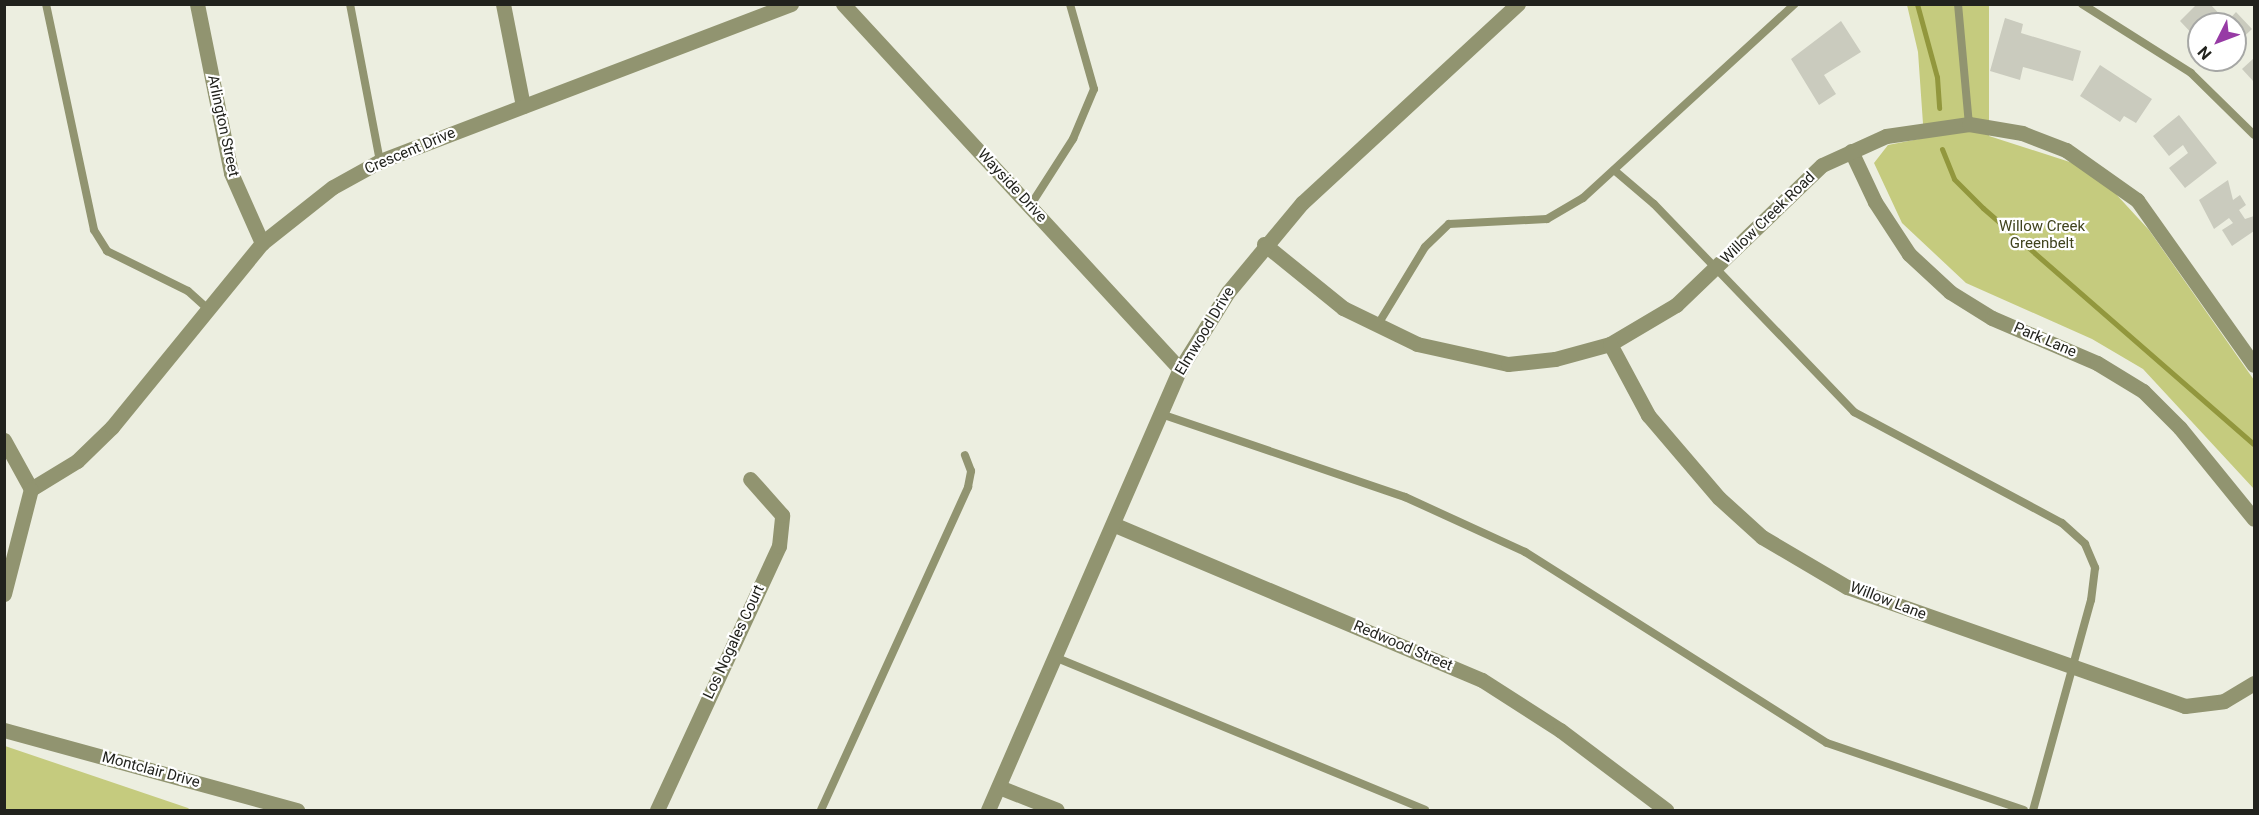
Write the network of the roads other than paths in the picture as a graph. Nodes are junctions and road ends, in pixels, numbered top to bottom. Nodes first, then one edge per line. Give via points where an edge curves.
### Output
1 (46, 4) edge
2 (197, 4) edge
3 (350, 4) edge
4 (503, 4) edge
5 (791, 4) edge
6 (843, 4) edge
7 (1070, 4) edge
8 (1518, 4) edge
9 (1795, 4) edge
10 (1958, 4) edge
11 (2082, 4) edge
12 (523, 106) junction
13 (1969, 123) junction
14 (2254, 135) edge
15 (1851, 150) junction
16 (380, 161) junction
17 (1614, 170) junction
18 (1030, 206) junction
19 (262, 243) junction
20 (1264, 244) junction
21 (1714, 271) junction
22 (209, 310) junction
23 (1377, 327) junction
24 (1610, 344) junction
25 (2254, 365) edge
26 (1180, 369) junction
27 (1161, 414) junction
28 (4, 440) edge
29 (965, 455) dead end
30 (750, 479) dead end
31 (31, 489) junction
32 (2254, 519) edge
33 (1115, 525) junction
34 (4, 594) edge
35 (1057, 658) junction
36 (2071, 670) junction
37 (2254, 683) edge
38 (4, 730) edge
39 (999, 787) junction
40 (290, 810) edge
41 (657, 810) edge
42 (821, 810) edge
43 (988, 810) edge
44 (1057, 810) edge
45 (1425, 810) edge
46 (1666, 810) edge
47 (2024, 810) edge
48 (2032, 810) edge

1 - 22 lane via 94,230 107,251 188,291
2 - 19 street, Arlington Street via 231,173
3 - 16 lane
4 - 12 street
5 - 12 street, Crescent Drive
6 - 18 street, Wayside Drive
7 - 18 lane via 1094,89 1073,139
8 - 20 street, Elmwood Drive
9 - 17 lane
10 - 13 lane
11 - 14 lane via 2191,73
12 - 16 street, Crescent Drive
13 - 15 street, Willow Creek Road via 1914,128
13 - 25 street, Willow Creek Road via 2022,132 2066,150 2137,200
15 - 21 street, Willow Creek Road via 1789,192
15 - 32 street, Park Lane via 1875,202 1909,254 1950,292 1992,318 2097,363 2143,392 2180,428
16 - 19 street, Crescent Drive via 333,187
17 - 21 lane via 1654,204
17 - 23 lane via 1584,198 1547,219 1449,224 1425,247
18 - 26 street, Wayside Drive
19 - 22 street, Crescent Drive
20 - 23 street, Willow Creek Road via 1343,308
20 - 26 street, Elmwood Drive
21 - 24 street, Willow Creek Road via 1677,304
21 - 36 lane via 1854,412 2062,523 2085,544 2095,568
22 - 31 street, Crescent Drive via 112,427 77,461
23 - 24 street, Willow Creek Road via 1465,359 1508,364
24 - 36 street, Willow Lane via 1677,454 1762,537 1847,587
26 - 27 street, Elmwood Drive
27 - 33 street, Elmwood Drive
27 - 47 lane via 1405,497 1525,552 1827,743
28 - 31 street
29 - 42 lane via 971,471 968,487
30 - 41 street, Los Nogales Court via 782,515 778,546
31 - 34 street
33 - 35 street, Elmwood Drive
33 - 46 street, Redwood Street via 1482,680 1560,730
35 - 39 street, Elmwood Drive
35 - 45 lane
36 - 37 street, Willow Lane via 2185,706 2224,700
36 - 48 lane
38 - 40 street, Montclair Drive
39 - 43 street, Elmwood Drive
39 - 44 street

